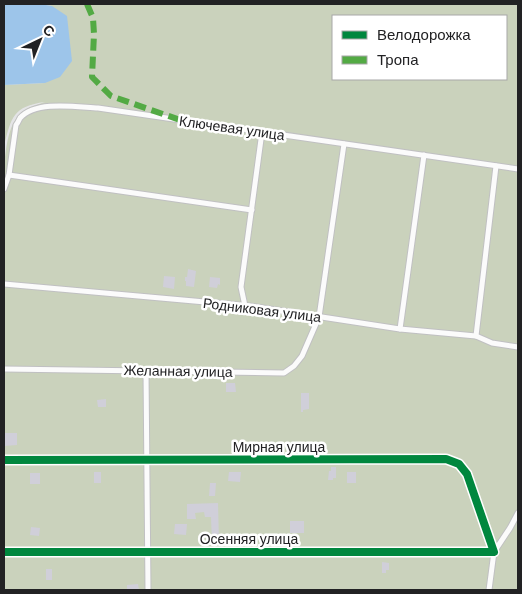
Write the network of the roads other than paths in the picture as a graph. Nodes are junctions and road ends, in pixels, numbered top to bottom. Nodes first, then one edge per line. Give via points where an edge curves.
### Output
1 (262, 132) junction
2 (344, 144) junction
3 (424, 155) junction
4 (496, 166) junction
5 (518, 169) edge
6 (8, 175) junction
7 (4, 189) edge
8 (252, 210) junction
9 (4, 284) edge
10 (245, 306) junction
11 (319, 317) junction
12 (400, 329) junction
13 (476, 336) junction
14 (518, 347) edge
15 (4, 369) edge
16 (146, 371) junction
17 (147, 459) junction
18 (4, 460) edge
19 (518, 513) edge
20 (4, 552) edge
21 (148, 552) junction
22 (494, 552) junction
23 (148, 590) edge
24 (488, 590) edge

1 - 2 street, Ключевая улица
1 - 6 street, Ключевая улица via 98,108 50,106 29,111 16,125
1 - 8 street
2 - 3 street, Ключевая улица
2 - 11 street, Желанная улица
3 - 4 street, Ключевая улица
3 - 12 street
4 - 5 street, Ключевая улица
4 - 13 street
6 - 7 street, Ключевая улица
6 - 8 street
8 - 10 street via 241,286
9 - 10 street, Родниковая улица
10 - 11 street, Родниковая улица
11 - 12 street, Родниковая улица
11 - 16 street, Желанная улица via 302,356 284,373
12 - 13 street, Родниковая улица
13 - 14 street, Родниковая улица via 492,343
15 - 16 street, Желанная улица
16 - 17 street
17 - 18 street, Мирная улица
17 - 21 street
17 - 22 street, Мирная улица via 446,459 460,464 467,474
19 - 22 street
20 - 21 street, Осенняя улица
21 - 22 street, Осенняя улица
21 - 23 street
22 - 24 street

